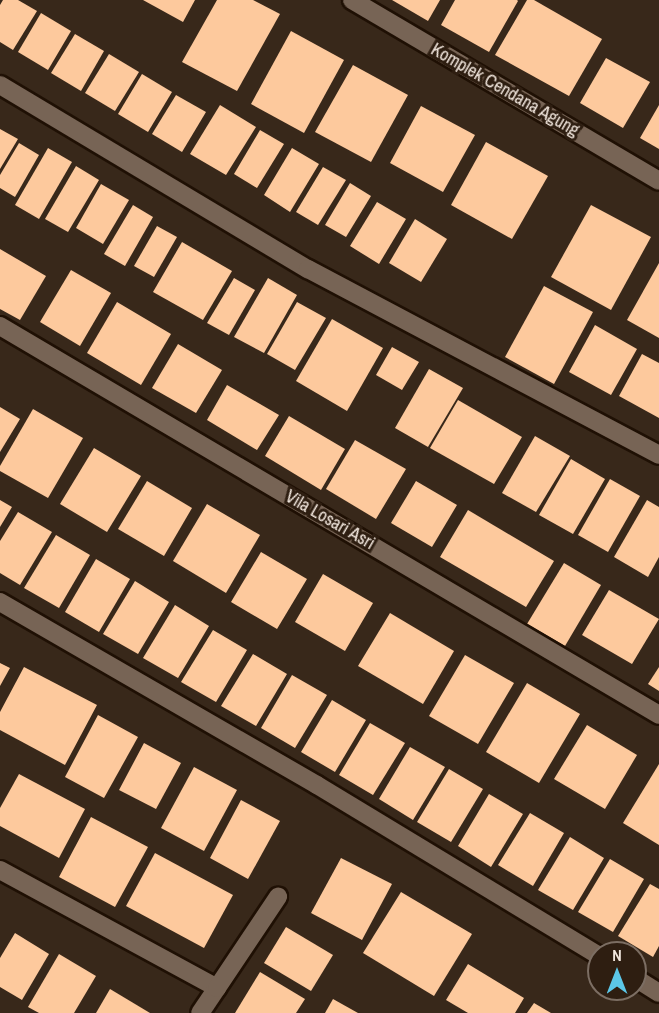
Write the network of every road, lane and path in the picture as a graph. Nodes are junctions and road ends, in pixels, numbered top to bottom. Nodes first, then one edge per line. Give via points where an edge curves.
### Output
1 (352, 0) edge
2 (0, 85) edge
3 (659, 181) edge
4 (0, 326) edge
5 (659, 456) edge
6 (0, 602) edge
7 (659, 715) edge
8 (0, 870) edge
9 (278, 897) dead end
10 (587, 949) edge
11 (217, 988) junction
12 (200, 1013) edge

1 - 3 street, Komplek Cendana Agung
2 - 5 street via 308,269
4 - 7 street, Vila Losari Asri
6 - 10 street via 317,785
8 - 11 street
9 - 11 street
11 - 12 street

